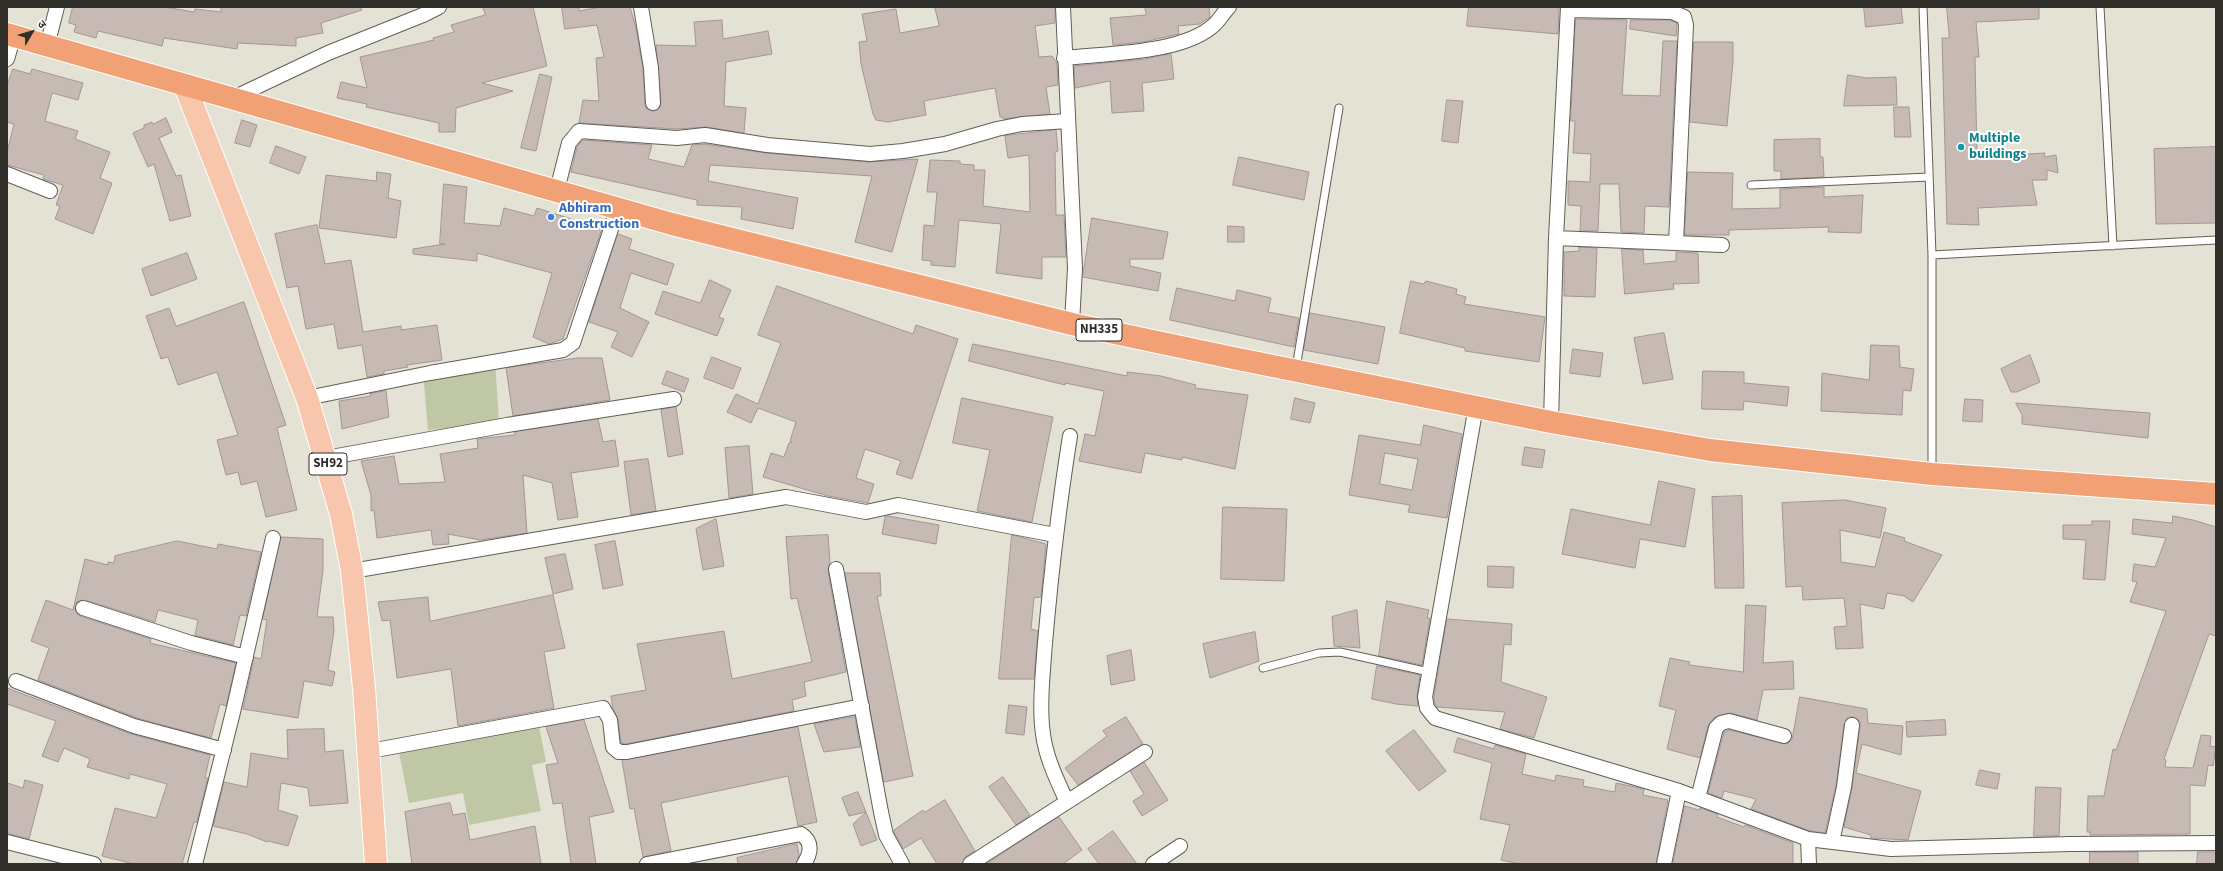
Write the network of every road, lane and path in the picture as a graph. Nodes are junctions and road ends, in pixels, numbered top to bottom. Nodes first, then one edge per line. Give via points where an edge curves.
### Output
1 (57, 7) edge
2 (439, 7) edge
3 (641, 7) edge
4 (1063, 7) edge
5 (1229, 7) edge
6 (1923, 7) edge
7 (2100, 7) edge
8 (1568, 8) edge
9 (422, 11) edge
10 (10, 35) edge
11 (47, 46) junction
12 (1064, 58) junction
13 (7, 59) edge
14 (185, 86) junction
15 (231, 99) junction
16 (653, 103) dead end
17 (1339, 108) dead end
18 (1068, 121) junction
19 (7, 174) edge
20 (1929, 177) junction
21 (1752, 184) dead end
22 (557, 190) junction
23 (50, 191) dead end
24 (618, 208) junction
25 (1556, 238) junction
26 (2216, 240) edge
27 (1676, 243) junction
28 (1722, 245) dead end
29 (2113, 246) junction
30 (1932, 255) junction
31 (1072, 324) junction
32 (1296, 370) junction
33 (307, 398) junction
34 (674, 399) dead end
35 (1476, 406) junction
36 (1551, 422) junction
37 (1070, 436) dead end
38 (326, 458) junction
39 (1932, 474) junction
40 (2216, 494) edge
41 (1055, 535) junction
42 (273, 538) dead end
43 (836, 568) dead end
44 (352, 571) junction
45 (84, 608) dead end
46 (246, 657) junction
47 (1263, 668) dead end
48 (1429, 672) junction
49 (16, 681) dead end
50 (862, 706) junction
51 (1852, 725) dead end
52 (1784, 736) dead end
53 (224, 750) junction
54 (370, 751) junction
55 (1144, 752) dead end
56 (1679, 791) junction
57 (1698, 798) junction
58 (1068, 802) junction
59 (1808, 839) junction
60 (7, 842) edge
61 (1832, 842) junction
62 (2216, 843) edge
63 (1180, 846) dead end
64 (94, 864) edge
65 (195, 864) edge
66 (376, 864) edge
67 (648, 864) edge
68 (804, 864) edge
69 (902, 864) edge
70 (970, 864) edge
71 (1153, 864) edge
72 (1664, 864) edge
73 (1809, 864) edge

1 - 11 street
2 - 9 street
3 - 16 street via 651,68
4 - 12 street
5 - 12 street via 1215,24 1193,39 1173,46
6 - 20 lane
7 - 29 lane
8 - 25 street
8 - 27 street via 1672,12 1684,17 1686,25
9 - 15 street
10 - 11 highway, NH335
10 - 13 street
11 - 14 highway, NH335
12 - 18 street
14 - 15 highway, NH335
14 - 33 main road, SH92
15 - 22 highway, NH335
17 - 32 lane
18 - 22 street via 1022,124 945,144 870,154 767,145 704,134 677,138 579,131 569,143
18 - 31 street via 1075,268
19 - 23 street
20 - 21 lane
20 - 30 lane
22 - 24 highway, NH335
24 - 31 highway, NH335 via 680,226
24 - 33 street via 573,342 563,350
25 - 27 street
25 - 36 street
26 - 29 lane
27 - 28 street
29 - 30 lane
30 - 39 lane
31 - 32 highway, NH335
32 - 35 highway, NH335
33 - 38 main road, SH92
34 - 38 street via 507,425
35 - 36 highway, NH335
35 - 48 street
36 - 39 highway, NH335 via 1710,450
37 - 41 street
38 - 44 main road, SH92 via 341,514
39 - 40 highway, NH335
41 - 44 street via 898,505 866,512 786,497
41 - 58 street via 1044,658 1043,733 1055,775
42 - 46 street
43 - 50 street
44 - 54 main road, SH92
45 - 46 street via 190,643
46 - 53 street
47 - 48 lane via 1319,654 1340,652
48 - 56 street via 1424,697 1427,708 1435,718
49 - 53 street via 134,726
50 - 54 street via 627,752 619,752 613,747 610,720 603,708
50 - 69 street via 886,835
51 - 61 street via 1844,787
52 - 57 street via 1729,721 1721,723 1716,728
53 - 65 street
54 - 66 main road, SH92
55 - 58 street
56 - 57 street
56 - 72 street
57 - 59 street
58 - 70 street
59 - 61 street
59 - 73 street
60 - 64 street
61 - 62 street via 1891,849
63 - 71 street
67 - 68 street via 801,834 807,838 810,845 810,854

